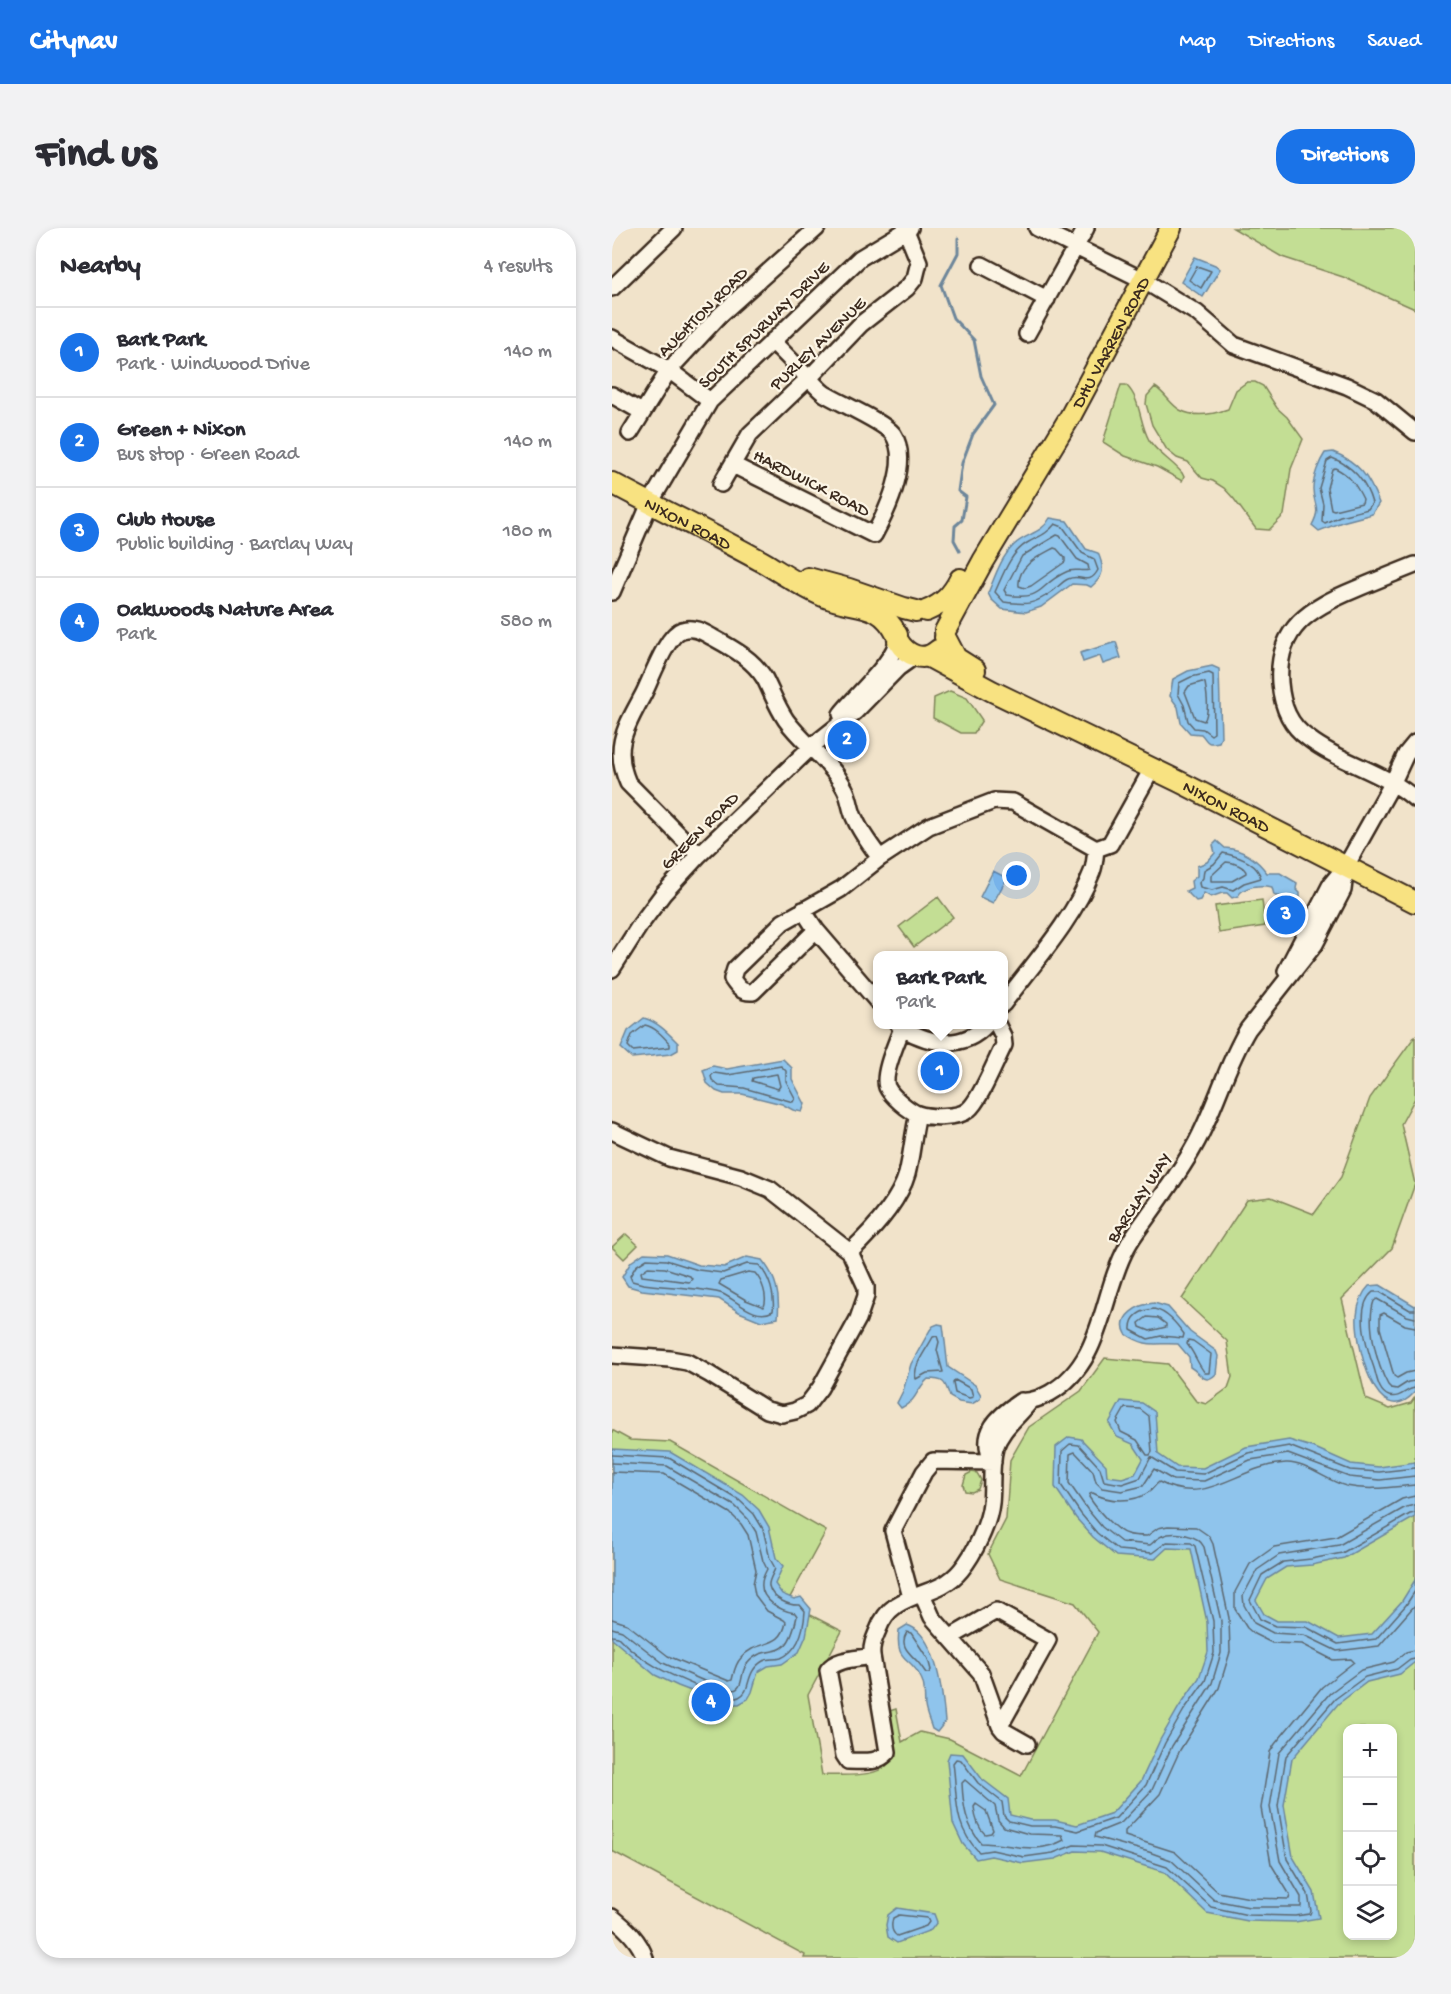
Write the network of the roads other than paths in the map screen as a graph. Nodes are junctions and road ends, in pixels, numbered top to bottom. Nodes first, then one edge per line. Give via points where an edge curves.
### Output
1 (674, 228) edge
2 (817, 228) edge
3 (907, 228) edge
4 (1037, 228) edge
5 (1086, 228) edge
6 (1170, 228) edge
7 (1076, 246) junction
8 (982, 264) dead end
9 (1143, 280) junction
10 (612, 288) edge
11 (1047, 299) junction
12 (1027, 334) dead end
13 (612, 338) edge
14 (772, 342) junction
15 (669, 370) junction
16 (809, 378) junction
17 (612, 395) edge
18 (710, 401) junction
19 (642, 412) junction
20 (1415, 432) edge
21 (630, 433) dead end
22 (1046, 454) junction
23 (733, 465) junction
24 (612, 483) edge
25 (721, 484) dead end
26 (650, 503) junction
27 (763, 562) junction
28 (1415, 565) edge
29 (614, 582) edge
30 (921, 610) junction
31 (945, 634) junction
32 (897, 638) junction
33 (924, 657) junction
34 (1037, 711) junction
35 (829, 732) junction
36 (1415, 743) edge
37 (811, 747) junction
38 (1152, 769) junction
39 (1392, 784) junction
40 (1415, 799) edge
41 (1096, 849) junction
42 (699, 855) junction
43 (880, 858) junction
44 (1346, 866) junction
45 (1415, 902) edge
46 (803, 910) junction
47 (816, 930) junction
48 (612, 969) edge
49 (873, 996) edge
50 (1008, 998) edge
51 (899, 1029) edge
52 (904, 1029) edge
53 (982, 1029) edge
54 (1000, 1029) edge
55 (918, 1114) junction
56 (612, 1131) edge
57 (850, 1252) junction
58 (612, 1355) edge
59 (993, 1462) junction
60 (916, 1595) junction
61 (951, 1636) junction
62 (872, 1656) junction
63 (1000, 1726) junction
64 (1027, 1744) dead end
65 (612, 1917) edge
66 (645, 1958) edge

1 - 10 street
2 - 15 street, AUGHTON ROAD via 720,315
3 - 14 street, SOUTH SPURWAY DRIVE via 860,258
3 - 16 street, PURLEY AVENUE via 919,262 915,278 861,324
4 - 7 street
5 - 7 street
6 - 9 main road, DHU VARREN ROAD
7 - 9 street
7 - 11 street
8 - 11 street
9 - 20 street via 1197,313 1234,345 1347,386 1376,400
9 - 22 main road, DHU VARREN ROAD
11 - 12 street
13 - 15 street
14 - 16 street
14 - 18 street, SOUTH SPURWAY DRIVE
15 - 18 street
15 - 19 street, AUGHTON ROAD
16 - 23 street, PURLEY AVENUE via 750,435
16 - 23 street, HARDWICK ROAD via 823,392 893,434 899,463 895,490 874,535
17 - 19 street
18 - 26 street, SOUTH SPURWAY DRIVE
19 - 21 street, AUGHTON ROAD
22 - 30 main road, DHU VARREN ROAD via 982,539 954,591 946,600
22 - 31 main road, DHU VARREN ROAD via 982,561
23 - 25 street, PURLEY AVENUE
24 - 26 main road, NIXON ROAD
26 - 27 main road, NIXON ROAD
26 - 29 street, SOUTH SPURWAY DRIVE
27 - 30 main road, NIXON ROAD via 904,608
27 - 32 main road, NIXON ROAD via 826,597 877,612 889,621
28 - 39 street via 1328,600 1306,615 1288,638 1280,668 1283,703 1296,729 1330,752
30 - 31 main road via 938,618
30 - 32 main road via 907,615
31 - 33 main road via 937,652
31 - 34 main road, NIXON ROAD via 956,658
32 - 33 main road via 906,650
32 - 35 street, GREEN ROAD via 888,660
33 - 34 main road, NIXON ROAD
33 - 35 street, GREEN ROAD via 912,658 898,668 855,712
34 - 38 main road, NIXON ROAD
35 - 37 street, GREEN ROAD
36 - 39 street, BARCLAY WAY
37 - 42 street, GREEN ROAD
37 - 42 street via 786,719 764,678 740,653 691,628 672,636 621,733 618,760 628,783
37 - 43 street via 835,771 847,791 854,819
38 - 41 street via 1110,844
38 - 44 main road, NIXON ROAD
39 - 40 street
39 - 44 street, BARCLAY WAY
41 - 43 street via 1013,802 994,801 929,826
41 - 50 street via 1093,871 1074,906
42 - 48 street, GREEN ROAD via 663,894
43 - 46 street via 841,889
44 - 45 main road, NIXON ROAD
44 - 59 street, BARCLAY WAY via 1331,884 1272,1001 1239,1044 1194,1147 1126,1248 1086,1358 1068,1381 1030,1402 1003,1431
46 - 47 street
46 - 47 street via 783,922 735,969 732,979 738,988 753,992
47 - 49 street
51 - 55 street via 887,1086
52 - 53 street via 930,1041 956,1042 971,1039
54 - 55 street via 1004,1045 968,1112 955,1116
55 - 57 street via 906,1176 890,1205
56 - 57 street via 669,1158 770,1189
57 - 58 street via 866,1287 866,1296 858,1319 814,1397 795,1411 783,1414 766,1410 687,1362
59 - 60 street, BARCLAY WAY via 989,1517 963,1568 948,1582
59 - 60 street via 933,1461 924,1472 893,1531
60 - 61 street
60 - 62 street, BARCLAY WAY via 890,1608 880,1622
61 - 63 street via 981,1672
61 - 63 street via 996,1611 1048,1640
62 - 62 street, BARCLAY WAY via 888,1752 874,1761 848,1761 828,1670 831,1665
63 - 64 street
65 - 66 street via 627,1928

